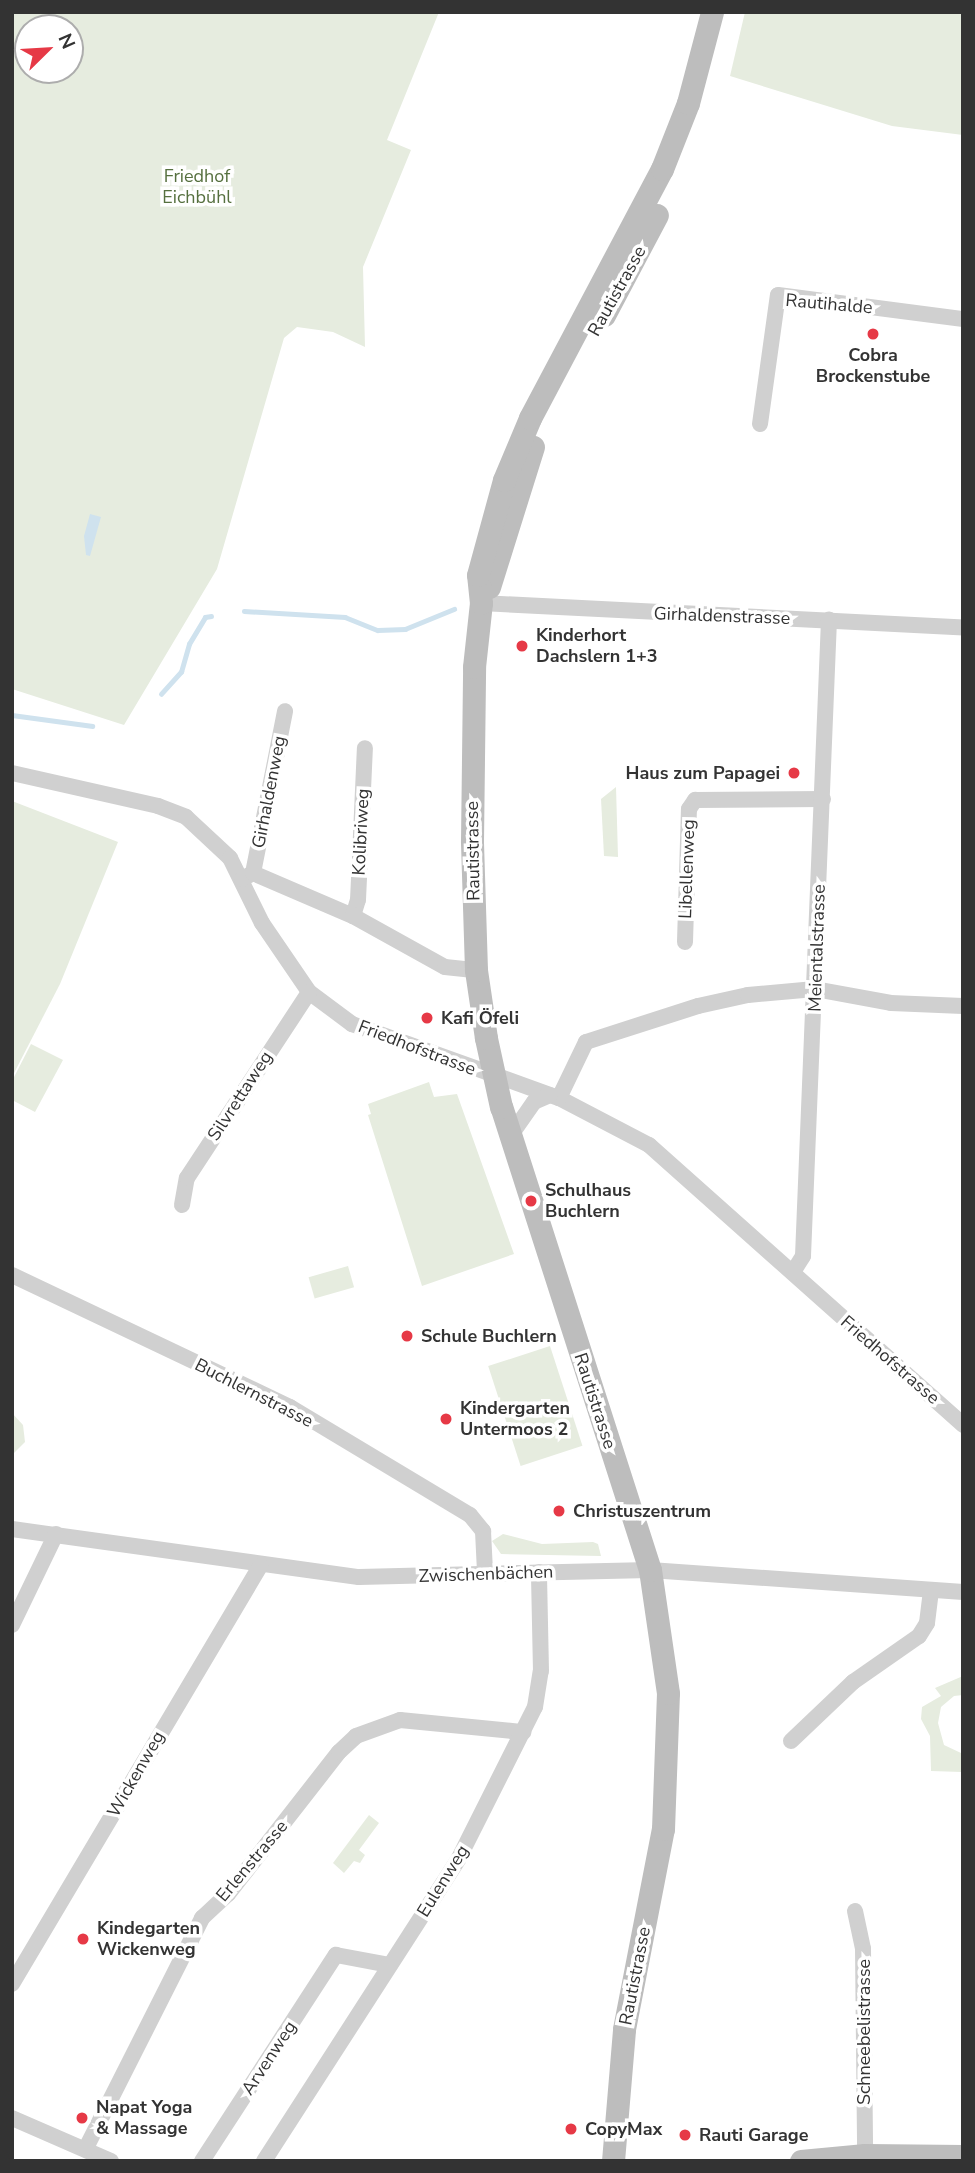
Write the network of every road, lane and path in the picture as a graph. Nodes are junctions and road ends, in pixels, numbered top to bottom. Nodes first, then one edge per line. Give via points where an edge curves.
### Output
1 (712, 12) edge
2 (726, 12) edge
3 (963, 319) edge
4 (760, 424) dead end
5 (481, 603) junction
6 (830, 620) junction
7 (963, 627) edge
8 (285, 711) dead end
9 (365, 748) dead end
10 (12, 773) edge
11 (823, 799) junction
12 (247, 876) junction
13 (353, 916) junction
14 (685, 942) dead end
15 (476, 970) junction
16 (815, 989) junction
17 (309, 992) junction
18 (963, 1006) edge
19 (492, 1076) junction
20 (555, 1096) junction
21 (511, 1135) junction
22 (182, 1205) dead end
23 (793, 1272) junction
24 (12, 1275) edge
25 (963, 1425) edge
26 (12, 1529) edge
27 (56, 1534) junction
28 (261, 1565) junction
29 (650, 1570) junction
30 (485, 1572) junction
31 (539, 1572) junction
32 (931, 1591) junction
33 (963, 1592) edge
34 (12, 1625) edge
35 (523, 1732) junction
36 (791, 1741) dead end
37 (855, 1910) dead end
38 (390, 1965) junction
39 (12, 1984) edge
40 (12, 2118) edge
41 (86, 2148) junction
42 (865, 2155) junction
43 (963, 2156) edge
44 (111, 2161) edge
45 (202, 2161) edge
46 (264, 2161) edge
47 (613, 2161) edge
48 (801, 2161) edge

1 - 5 street, Rautistrasse via 688,103 662,169 530,418 504,480 478,575
2 - 5 street, Rautistrasse via 695,125 666,196 533,447
3 - 4 street, Rautihalde via 778,295
5 - 6 street, Girhaldenstrasse
5 - 15 street, Rautistrasse via 474,680
6 - 7 street, Girhaldenstrasse
6 - 11 street, Meientalstrasse
8 - 12 street, Girhaldenweg
9 - 13 street, Kolibriweg via 358,900
10 - 12 street, Friedhofstrasse via 158,806 186,817 206,831
11 - 14 street, Libellenweg via 695,800 689,809
11 - 16 street, Meientalstrasse
12 - 13 street
12 - 17 street, Friedhofstrasse via 269,934
13 - 15 street via 445,967
15 - 19 street, Rautistrasse
16 - 18 street via 891,1003
16 - 20 street via 748,995 597,1035 578,1055
16 - 23 street, Meientalstrasse via 803,1256
17 - 19 street, Friedhofstrasse via 352,1024
17 - 22 street, Silvrettaweg via 187,1178
19 - 20 street, Friedhofstrasse
19 - 21 street, Rautistrasse
20 - 21 street via 534,1102
20 - 23 street, Friedhofstrasse via 649,1145
21 - 29 street, Rautistrasse
23 - 25 street, Friedhofstrasse
24 - 30 street, Buchlernstrasse via 290,1407 470,1515 483,1531
26 - 27 street, Zwischenbächen
27 - 28 street, Zwischenbächen
27 - 34 street
28 - 30 street, Zwischenbächen via 382,1578
28 - 39 street, Wickenweg
29 - 31 street, Zwischenbächen
29 - 32 street, Zwischenbächen
29 - 47 street, Rautistrasse via 668,1693 669,1760 658,1861 624,2029
30 - 31 street, Zwischenbächen
31 - 35 street, Eulenweg via 541,1671 535,1707
32 - 33 street, Zwischenbächen
32 - 36 street via 927,1623 919,1636 853,1682
35 - 38 street, Eulenweg via 459,1858
35 - 41 street, Erlenstrasse via 400,1720 356,1736 339,1752 228,1894 202,1917
37 - 42 street, Schneebelistrasse via 863,1950
38 - 45 street, Arvenweg via 336,1955
38 - 46 street, Eulenweg
40 - 41 street
41 - 44 street
42 - 43 street
42 - 48 street

